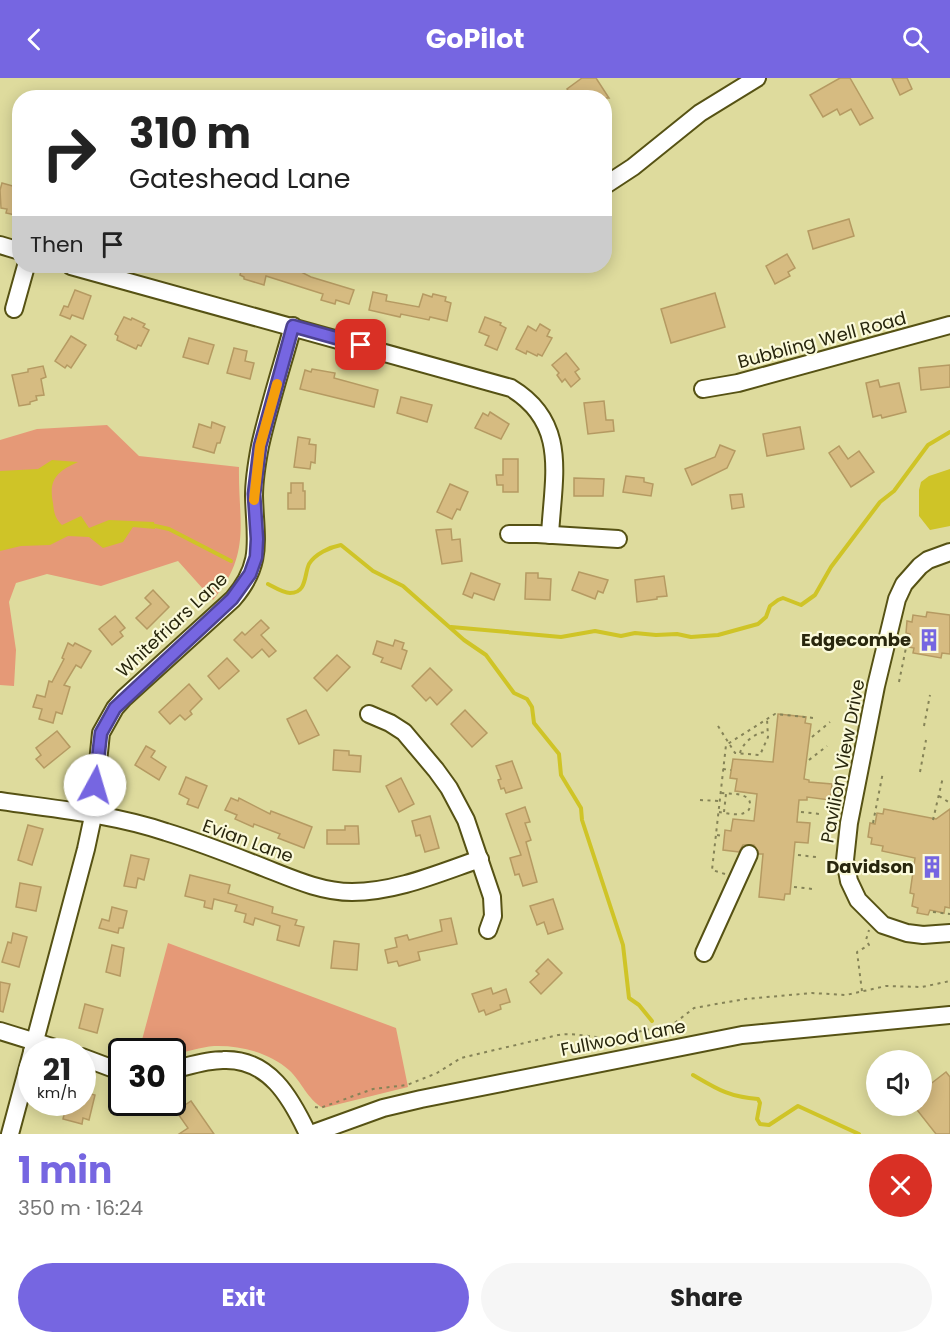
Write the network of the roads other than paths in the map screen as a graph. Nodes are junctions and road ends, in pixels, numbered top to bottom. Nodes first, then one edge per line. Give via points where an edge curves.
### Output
1 (757, 78) edge
2 (612, 181) edge
3 (24, 273) edge
4 (97, 273) edge
5 (14, 309) dead end
6 (293, 326) junction
7 (950, 326) edge
8 (703, 389) dead end
9 (509, 534) dead end
10 (550, 534) junction
11 (618, 539) dead end
12 (950, 552) edge
13 (369, 714) dead end
14 (0, 801) edge
15 (92, 815) junction
16 (749, 854) dead end
17 (480, 859) junction
18 (488, 930) dead end
19 (950, 933) edge
20 (704, 953) dead end
21 (950, 1015) edge
22 (0, 1032) edge
23 (36, 1038) edge
24 (18, 1041) edge
25 (186, 1067) edge
26 (18, 1104) edge
27 (10, 1134) edge
28 (309, 1134) edge

1 - 2 street via 700,113
3 - 5 street
4 - 6 street
6 - 10 street via 496,383 529,400 543,418 554,453
6 - 15 street, Whitefriars Lane via 260,446 254,494 256,557 250,574 232,599 115,708 101,733
7 - 8 street, Bubbling Well Road
9 - 10 street
10 - 11 street
12 - 19 street, Pavilion View Drive via 920,566 897,599 876,686 845,861 858,900 884,925 923,935
13 - 17 street via 404,732 436,770 466,820
14 - 15 street, Evian Lane
15 - 17 street, Evian Lane via 166,832 304,883 342,892 400,885
15 - 23 street, Whitefriars Lane
16 - 20 street
17 - 18 street via 493,905
21 - 28 street, Fullwood Lane via 783,1030 677,1047 421,1099
22 - 24 street
25 - 28 street via 222,1060 261,1070 288,1096
26 - 27 street, Whitefriars Lane

